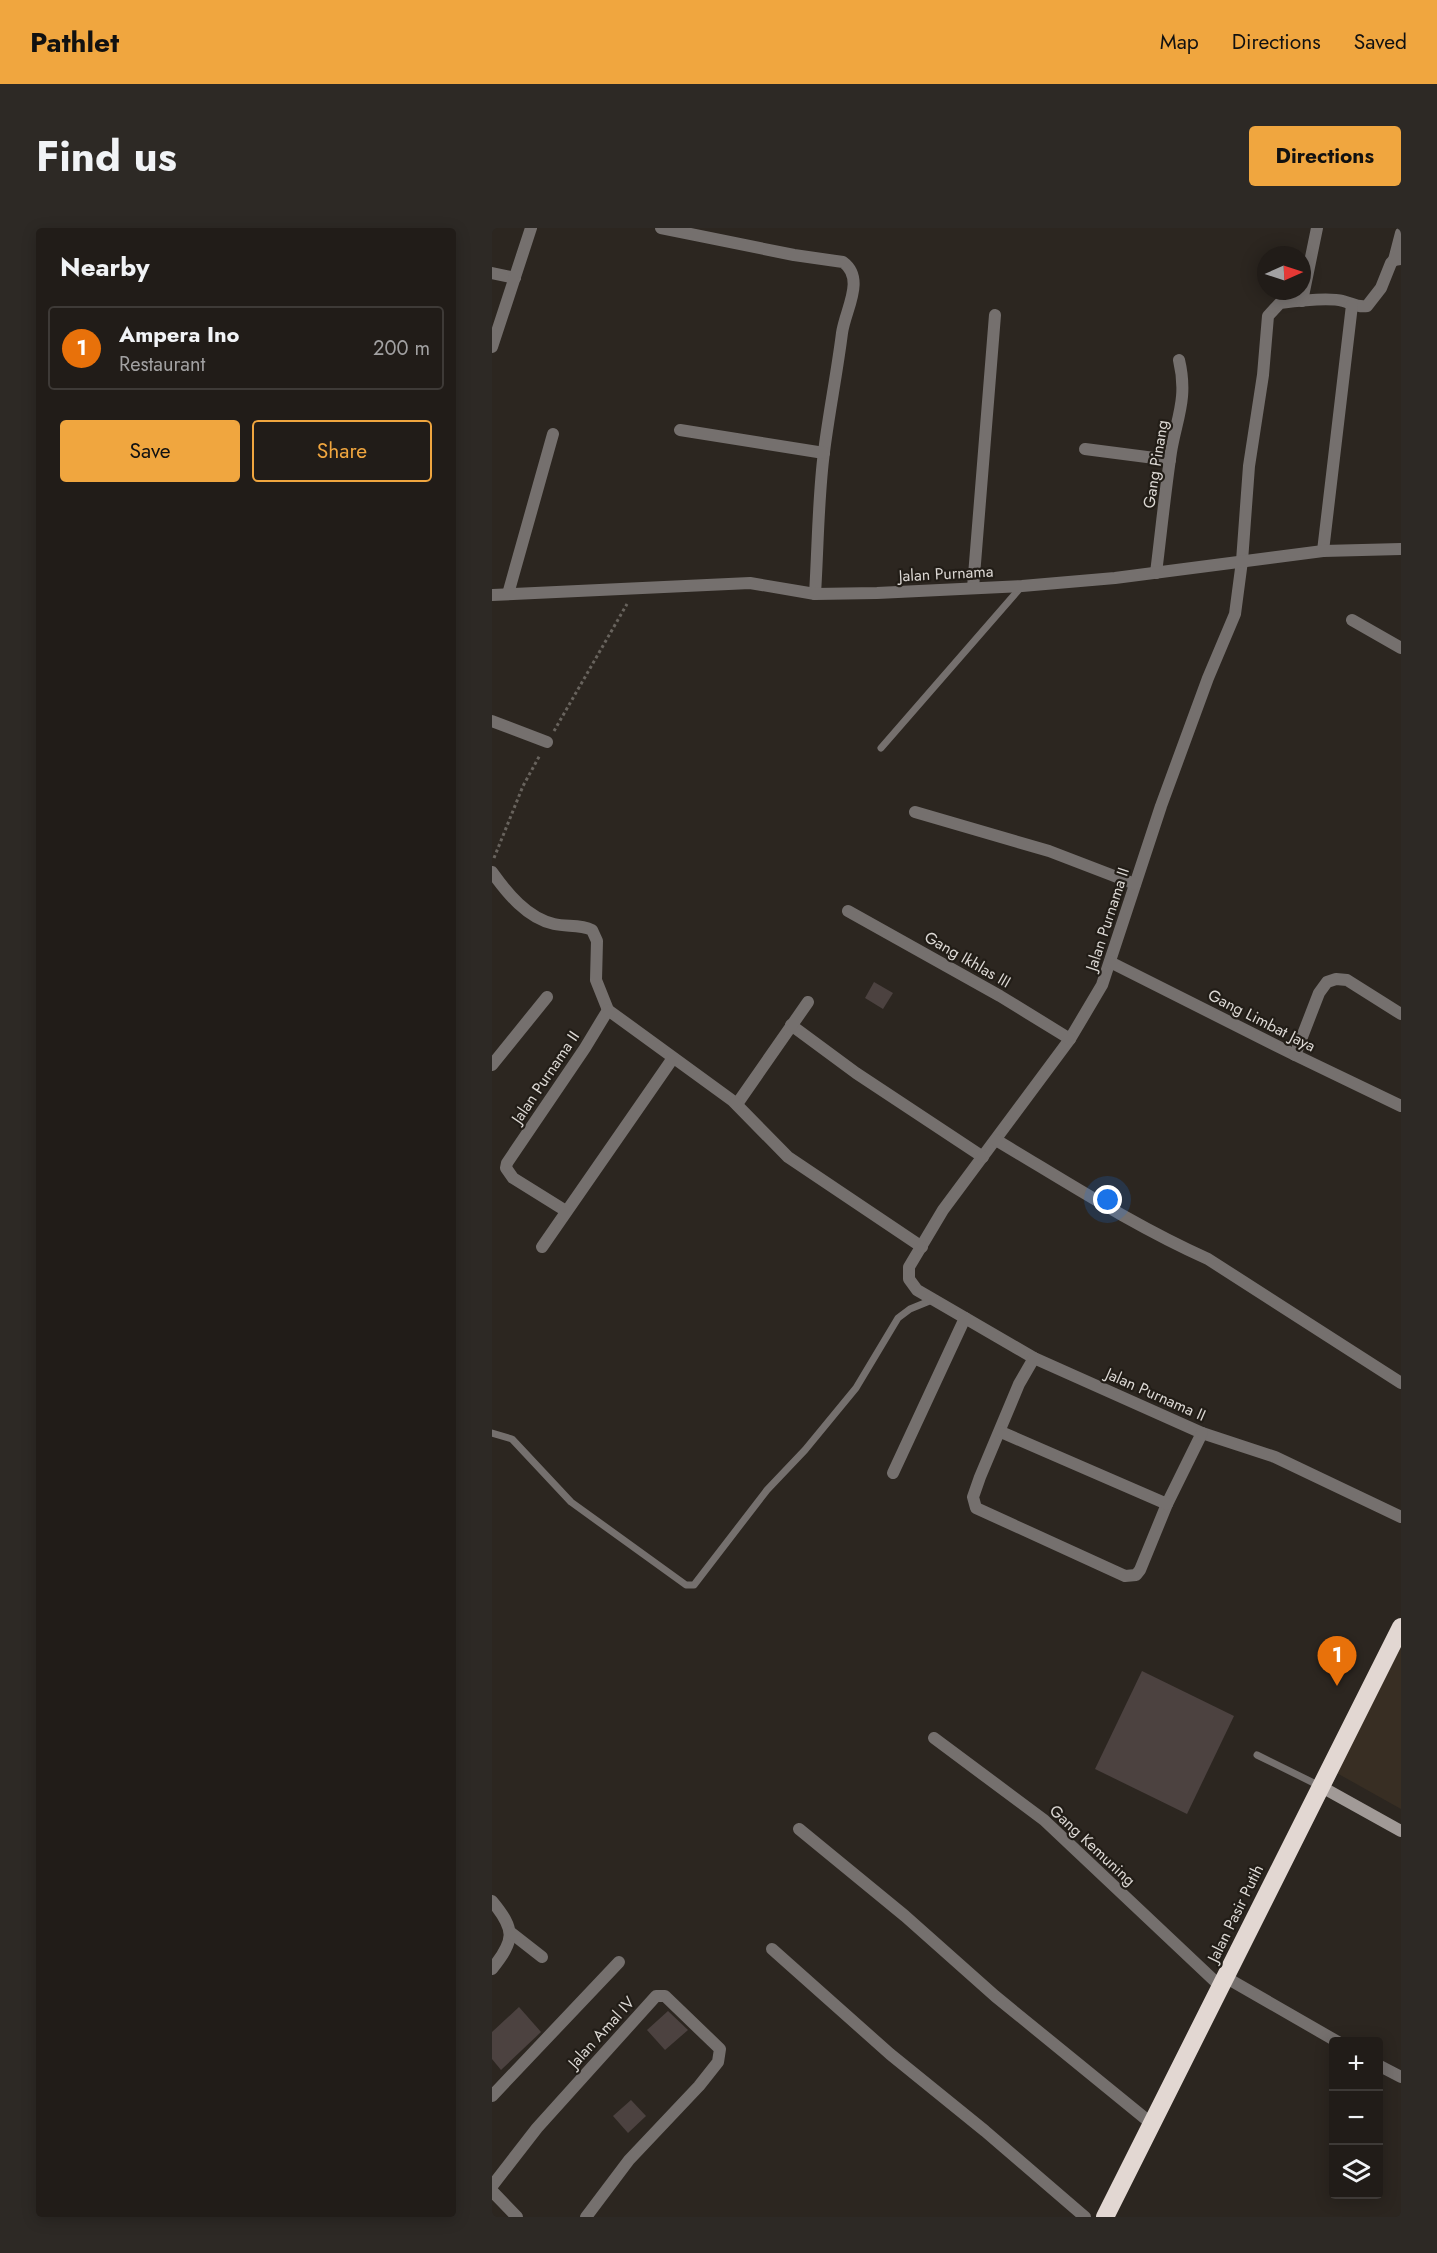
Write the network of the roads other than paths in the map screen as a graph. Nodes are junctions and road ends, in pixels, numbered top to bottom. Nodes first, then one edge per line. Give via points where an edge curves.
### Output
1 (531, 228) edge
2 (661, 228) edge
3 (1317, 228) edge
4 (1401, 233) edge
5 (1398, 260) edge
6 (492, 273) edge
7 (515, 278) junction
8 (1302, 301) junction
9 (1352, 305) junction
10 (995, 315) dead end
11 (492, 347) edge
12 (1179, 360) dead end
13 (680, 430) dead end
14 (553, 434) dead end
15 (1085, 449) dead end
16 (824, 453) junction
17 (1170, 460) junction
18 (1401, 549) edge
19 (1323, 551) junction
20 (1242, 561) junction
21 (1156, 573) junction
22 (1022, 586) junction
23 (973, 588) junction
24 (508, 594) junction
25 (815, 594) junction
26 (492, 595) edge
27 (1352, 620) dead end
28 (1401, 648) edge
29 (492, 721) edge
30 (548, 742) road end
31 (881, 748) dead end
32 (915, 812) dead end
33 (492, 872) edge
34 (1135, 884) junction
35 (848, 910) dead end
36 (1110, 962) junction
37 (548, 997) dead end
38 (808, 1002) dead end
39 (608, 1010) junction
40 (1401, 1014) edge
41 (791, 1025) junction
42 (1070, 1039) junction
43 (1295, 1055) junction
44 (673, 1058) junction
45 (492, 1065) edge
46 (737, 1104) junction
47 (1401, 1106) edge
48 (996, 1140) junction
49 (983, 1157) junction
50 (566, 1211) junction
51 (542, 1247) dead end
52 (922, 1247) junction
53 (932, 1300) junction
54 (965, 1318) junction
55 (1034, 1358) junction
56 (1401, 1383) edge
57 (1001, 1432) junction
58 (492, 1433) edge
59 (1202, 1433) junction
60 (893, 1473) dead end
61 (1167, 1504) junction
62 (1401, 1517) edge
63 (1401, 1627) edge
64 (934, 1738) dead end
65 (1257, 1755) dead end
66 (1320, 1786) junction
67 (799, 1829) dead end
68 (1401, 1831) edge
69 (492, 1901) edge
70 (510, 1932) junction
71 (772, 1949) dead end
72 (542, 1957) dead end
73 (619, 1962) dead end
74 (492, 1969) edge
75 (1222, 1982) junction
76 (1329, 2037) edge
77 (1383, 2068) edge
78 (1401, 2078) edge
79 (492, 2096) edge
80 (1152, 2124) junction
81 (492, 2186) edge
82 (492, 2191) edge
83 (506, 2207) junction
84 (497, 2217) edge
85 (517, 2217) edge
86 (586, 2217) edge
87 (1085, 2217) edge
88 (1105, 2217) edge

1 - 7 street
2 - 16 street via 843,262 849,267 854,291 843,325
3 - 8 street
4 - 5 street
5 - 9 street via 1391,263 1381,288 1367,306
6 - 7 street
7 - 11 street
8 - 9 street, Jalan Purnama II via 1343,301
8 - 20 street, Jalan Purnama II via 1280,303 1268,316 1249,466
9 - 19 street
10 - 23 street
12 - 17 street, Gang Pinang via 1182,406
13 - 16 street
14 - 24 street
15 - 17 street
16 - 25 street
17 - 21 street, Gang Pinang
18 - 19 street, Jalan Purnama
19 - 20 street, Jalan Purnama
20 - 21 street, Jalan Purnama
20 - 34 street, Jalan Purnama II via 1235,614 1208,678
21 - 22 street, Jalan Purnama
22 - 23 street, Jalan Purnama
22 - 31 lane
23 - 25 street, Jalan Purnama
24 - 25 street, Jalan Purnama via 750,583
24 - 26 street, Jalan Purnama
27 - 28 street
29 - 30 street
32 - 34 street via 1049,852
33 - 39 street via 511,896 539,919 587,928 595,934 596,981
34 - 36 street, Jalan Purnama II
35 - 42 street, Gang Ikhlas III
36 - 42 street, Jalan Purnama II via 1102,985
36 - 43 street, Gang Limbat Jaya
37 - 45 street
38 - 41 street
39 - 44 street
39 - 50 street, Jalan Purnama II via 507,1163 513,1178
40 - 43 street via 1347,980 1327,982
41 - 46 street
41 - 49 street
42 - 48 street, Jalan Purnama II
43 - 47 street, Gang Limbat Jaya
44 - 46 street
44 - 50 street
46 - 52 street via 788,1157
48 - 49 street, Jalan Purnama II
48 - 56 street via 1184,1249 1208,1259
49 - 52 street, Jalan Purnama II via 943,1210
50 - 51 street
52 - 53 street, Jalan Purnama II via 909,1268 909,1280
53 - 54 street, Jalan Purnama II
53 - 58 lane via 898,1318 856,1388 799,1458 767,1490 694,1585 686,1585 571,1502 512,1439
54 - 55 street, Jalan Purnama II
54 - 60 street
55 - 57 street via 1019,1384
55 - 59 street, Jalan Purnama II
57 - 61 street
57 - 61 street via 973,1497 976,1508 1125,1576 1136,1575 1140,1570
59 - 61 street
59 - 62 street, Jalan Purnama II via 1275,1457
63 - 66 highway, Jalan Pasir Putih
64 - 75 street, Gang Kemuning via 1044,1820
65 - 66 lane
66 - 68 street
66 - 75 highway, Jalan Pasir Putih
67 - 80 street
69 - 70 street via 506,1918
70 - 72 street
70 - 74 street via 505,1953
71 - 87 street via 890,2054
73 - 79 street
75 - 76 street, Gang Kemuning
75 - 80 highway, Jalan Pasir Putih
77 - 78 street
80 - 88 highway, Jalan Pasir Putih
81 - 86 street, Jalan Amal IV via 537,2128 656,1996 665,1996 720,2049 720,2056 699,2086 629,2160
82 - 83 street
83 - 84 street
83 - 85 street

